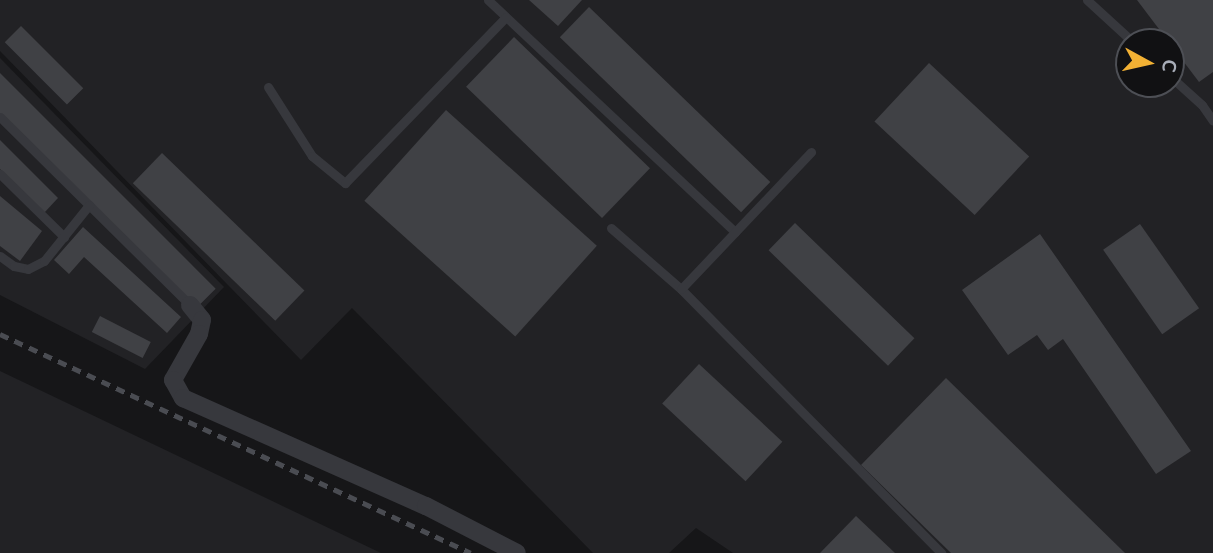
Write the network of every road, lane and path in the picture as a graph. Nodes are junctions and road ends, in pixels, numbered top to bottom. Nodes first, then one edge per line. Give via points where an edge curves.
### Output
1 (488, 0) edge
2 (1087, 0) edge
3 (506, 17) junction
4 (1118, 28) edge
5 (268, 87) dead end
6 (1185, 90) edge
7 (1211, 115) edge
8 (0, 117) edge
9 (811, 152) dead end
10 (0, 174) edge
11 (89, 205) junction
12 (611, 228) dead end
13 (735, 232) junction
14 (64, 237) junction
15 (0, 256) edge
16 (681, 289) junction
17 (190, 305) joint
18 (517, 553) edge
19 (941, 553) edge

1 - 3 lane
2 - 4 lane
3 - 5 lane via 345,183 312,156
3 - 13 lane
6 - 7 lane
8 - 11 lane
9 - 13 lane
10 - 14 lane
11 - 14 lane
11 - 17 lane
12 - 16 lane
13 - 16 lane
14 - 15 lane via 44,261 28,269
16 - 19 lane
17 - 18 street via 202,320 173,380 183,398 426,506

